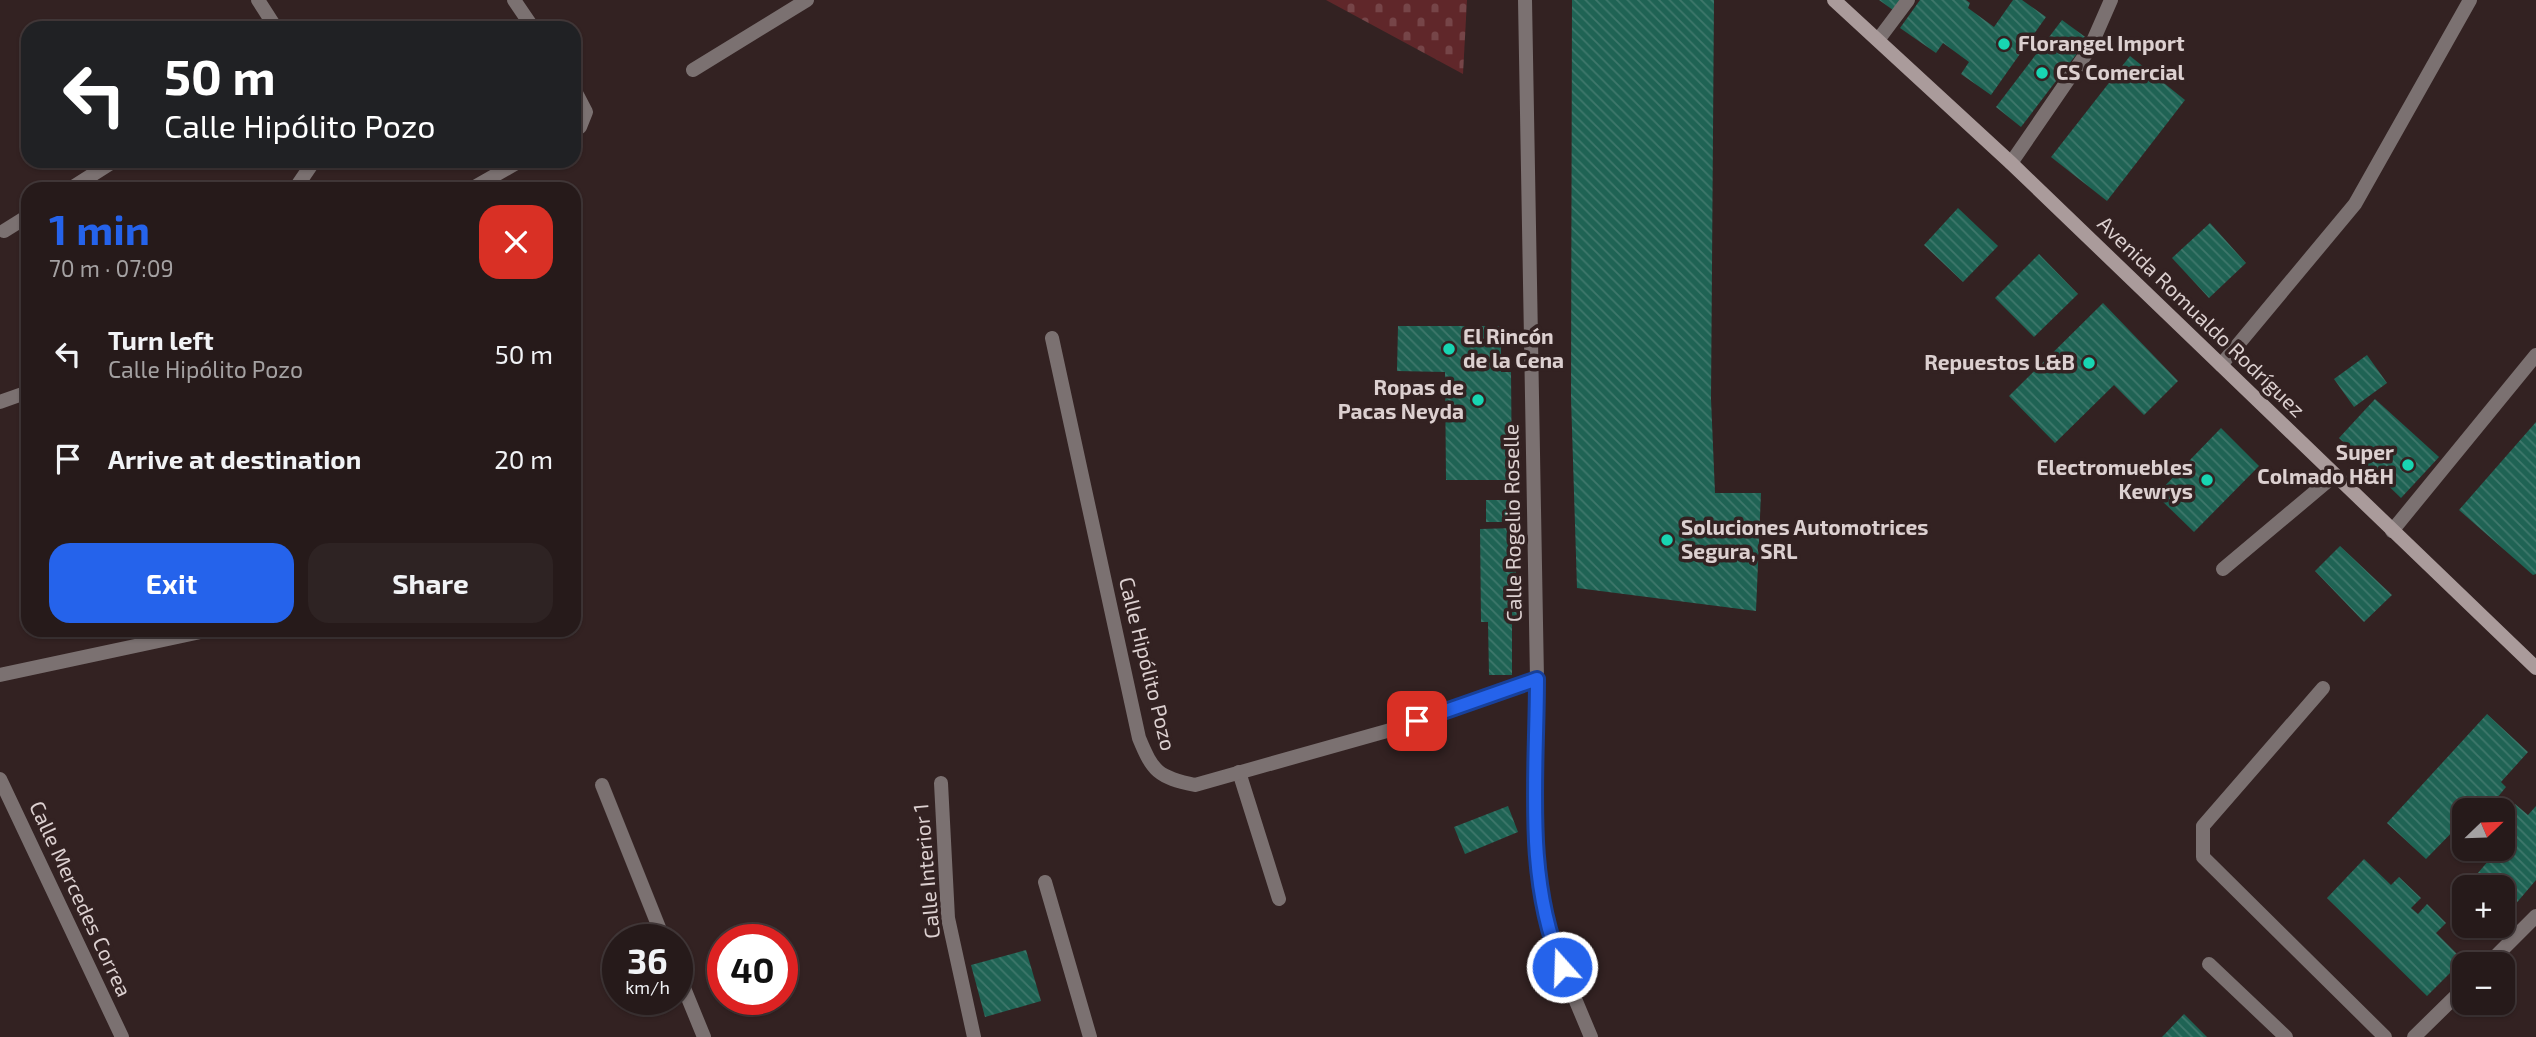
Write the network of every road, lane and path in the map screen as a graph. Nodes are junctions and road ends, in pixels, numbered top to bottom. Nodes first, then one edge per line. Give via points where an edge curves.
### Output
1 (258, 0) edge
2 (514, 0) edge
3 (807, 0) edge
4 (1525, 0) edge
5 (1834, 0) edge
6 (1908, 0) edge
7 (2110, 0) edge
8 (2470, 0) edge
9 (272, 21) edge
10 (528, 21) edge
11 (1878, 40) junction
12 (694, 69) dead end
13 (581, 102) edge
14 (581, 124) edge
15 (2011, 163) junction
16 (103, 168) edge
17 (508, 168) edge
18 (81, 182) edge
19 (483, 182) edge
20 (21, 220) edge
21 (4, 231) dead end
22 (1052, 338) dead end
23 (2536, 355) edge
24 (2221, 365) junction
25 (21, 394) edge
26 (0, 402) edge
27 (2335, 475) junction
28 (2392, 531) junction
29 (2223, 569) dead end
30 (177, 637) edge
31 (2536, 668) edge
32 (0, 675) edge
33 (1537, 679) junction
34 (2323, 688) dead end
35 (1239, 772) junction
36 (0, 779) edge
37 (941, 783) dead end
38 (602, 785) dead end
39 (1045, 882) dead end
40 (1279, 899) dead end
41 (2536, 916) edge
42 (658, 924) edge
43 (2500, 952) edge
44 (2209, 964) dead end
45 (2452, 1000) edge
46 (693, 1010) edge
47 (122, 1037) edge
48 (704, 1037) edge
49 (974, 1037) edge
50 (1090, 1037) edge
51 (1591, 1037) edge
52 (2286, 1037) edge
53 (2385, 1037) edge
54 (2414, 1037) edge

1 - 9 street
2 - 10 street
3 - 12 street
4 - 33 street, Calle Rogelio Roselle
5 - 11 main road, Avenida Romualdo Rodríguez
6 - 11 street
7 - 15 street via 2090,48
8 - 24 street via 2355,204
11 - 15 main road, Avenida Romualdo Rodríguez
13 - 14 street via 586,112
15 - 24 main road, Avenida Romualdo Rodríguez
16 - 18 street
17 - 19 street
20 - 21 street
22 - 35 street, Calle Hipólito Pozo via 1139,738 1151,767 1168,779 1195,785
23 - 28 street
24 - 27 main road, Avenida Romualdo Rodríguez
25 - 26 street
27 - 28 main road, Avenida Romualdo Rodríguez
27 - 29 street
28 - 31 main road, Avenida Romualdo Rodríguez
30 - 32 street
33 - 35 street, Calle Hipólito Pozo via 1394,729
33 - 51 street, Calle Rogelio Roselle via 1540,892 1552,944
34 - 53 street via 2203,826 2203,857
35 - 40 street
36 - 47 street, Calle Mercedes Correa
37 - 49 street, Calle Interior 1 via 948,918
38 - 42 street
39 - 50 street
41 - 43 street
44 - 52 street
45 - 54 street
46 - 48 street

